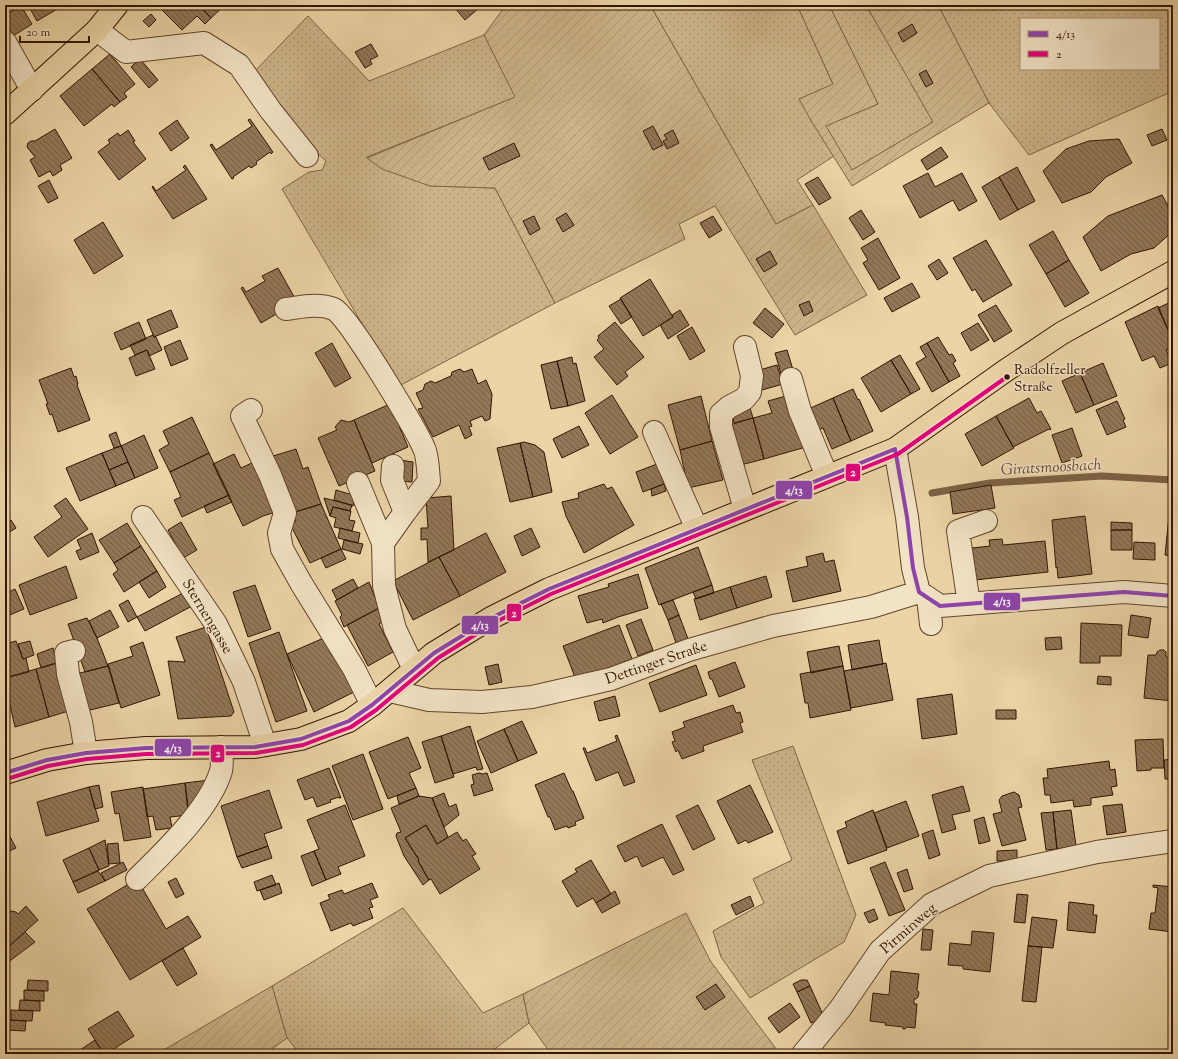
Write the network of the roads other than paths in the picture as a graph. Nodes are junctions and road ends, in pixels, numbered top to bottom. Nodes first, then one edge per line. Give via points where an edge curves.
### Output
1 (117, 5) edge
2 (97, 30) junction
3 (5, 42) edge
4 (32, 90) junction
5 (5, 114) edge
6 (307, 156) dead end
7 (1173, 272) edge
8 (286, 309) dead end
9 (745, 347) dead end
10 (791, 379) dead end
11 (251, 410) dead end
12 (654, 432) dead end
13 (895, 449) junction
14 (392, 466) dead end
15 (827, 476) junction
16 (358, 483) dead end
17 (745, 509) junction
18 (405, 512) junction
19 (143, 517) dead end
20 (986, 521) dead end
21 (697, 529) junction
22 (383, 543) junction
23 (924, 595) junction
24 (1173, 596) edge
25 (969, 604) junction
26 (931, 624) dead end
27 (74, 651) dead end
28 (414, 668) junction
29 (390, 691) junction
30 (372, 705) junction
31 (265, 745) junction
32 (220, 747) junction
33 (86, 753) junction
34 (5, 773) edge
35 (1173, 841) edge
36 (136, 879) dead end
37 (803, 1054) edge

1 - 2 main road
2 - 4 main road
2 - 6 street via 126,52 204,43 239,65
3 - 4 street
4 - 5 main road
7 - 13 main road via 1062,333
8 - 18 street via 315,305 336,310 354,332 388,384 425,449 429,481
9 - 17 street via 752,376 750,392 721,414 721,427
10 - 15 street via 800,411
11 - 30 street via 242,416 285,513 279,533 282,549 354,669
12 - 21 street
13 - 15 main road
13 - 23 street via 913,568
14 - 18 street via 392,480
15 - 17 main road
16 - 22 street
17 - 21 main road
18 - 22 street
19 - 31 street, Sternengasse via 216,624 244,682
20 - 25 street via 958,531
21 - 28 main road via 527,600 484,622
22 - 28 street via 384,586 395,629
23 - 25 street via 940,606
23 - 26 street
23 - 29 street, Dettinger Straße via 773,626 689,650 611,679 532,697 482,702 429,700
24 - 25 street via 1124,592
27 - 33 street via 66,653 68,674 81,722
28 - 29 main road
29 - 30 main road
30 - 31 main road via 349,721 301,739
31 - 32 main road
32 - 33 main road via 146,748
32 - 36 street via 221,770 208,800 168,848
33 - 34 main road via 47,760
35 - 37 street, Pirminweg via 1098,852 989,876 932,904 880,951 840,1009

